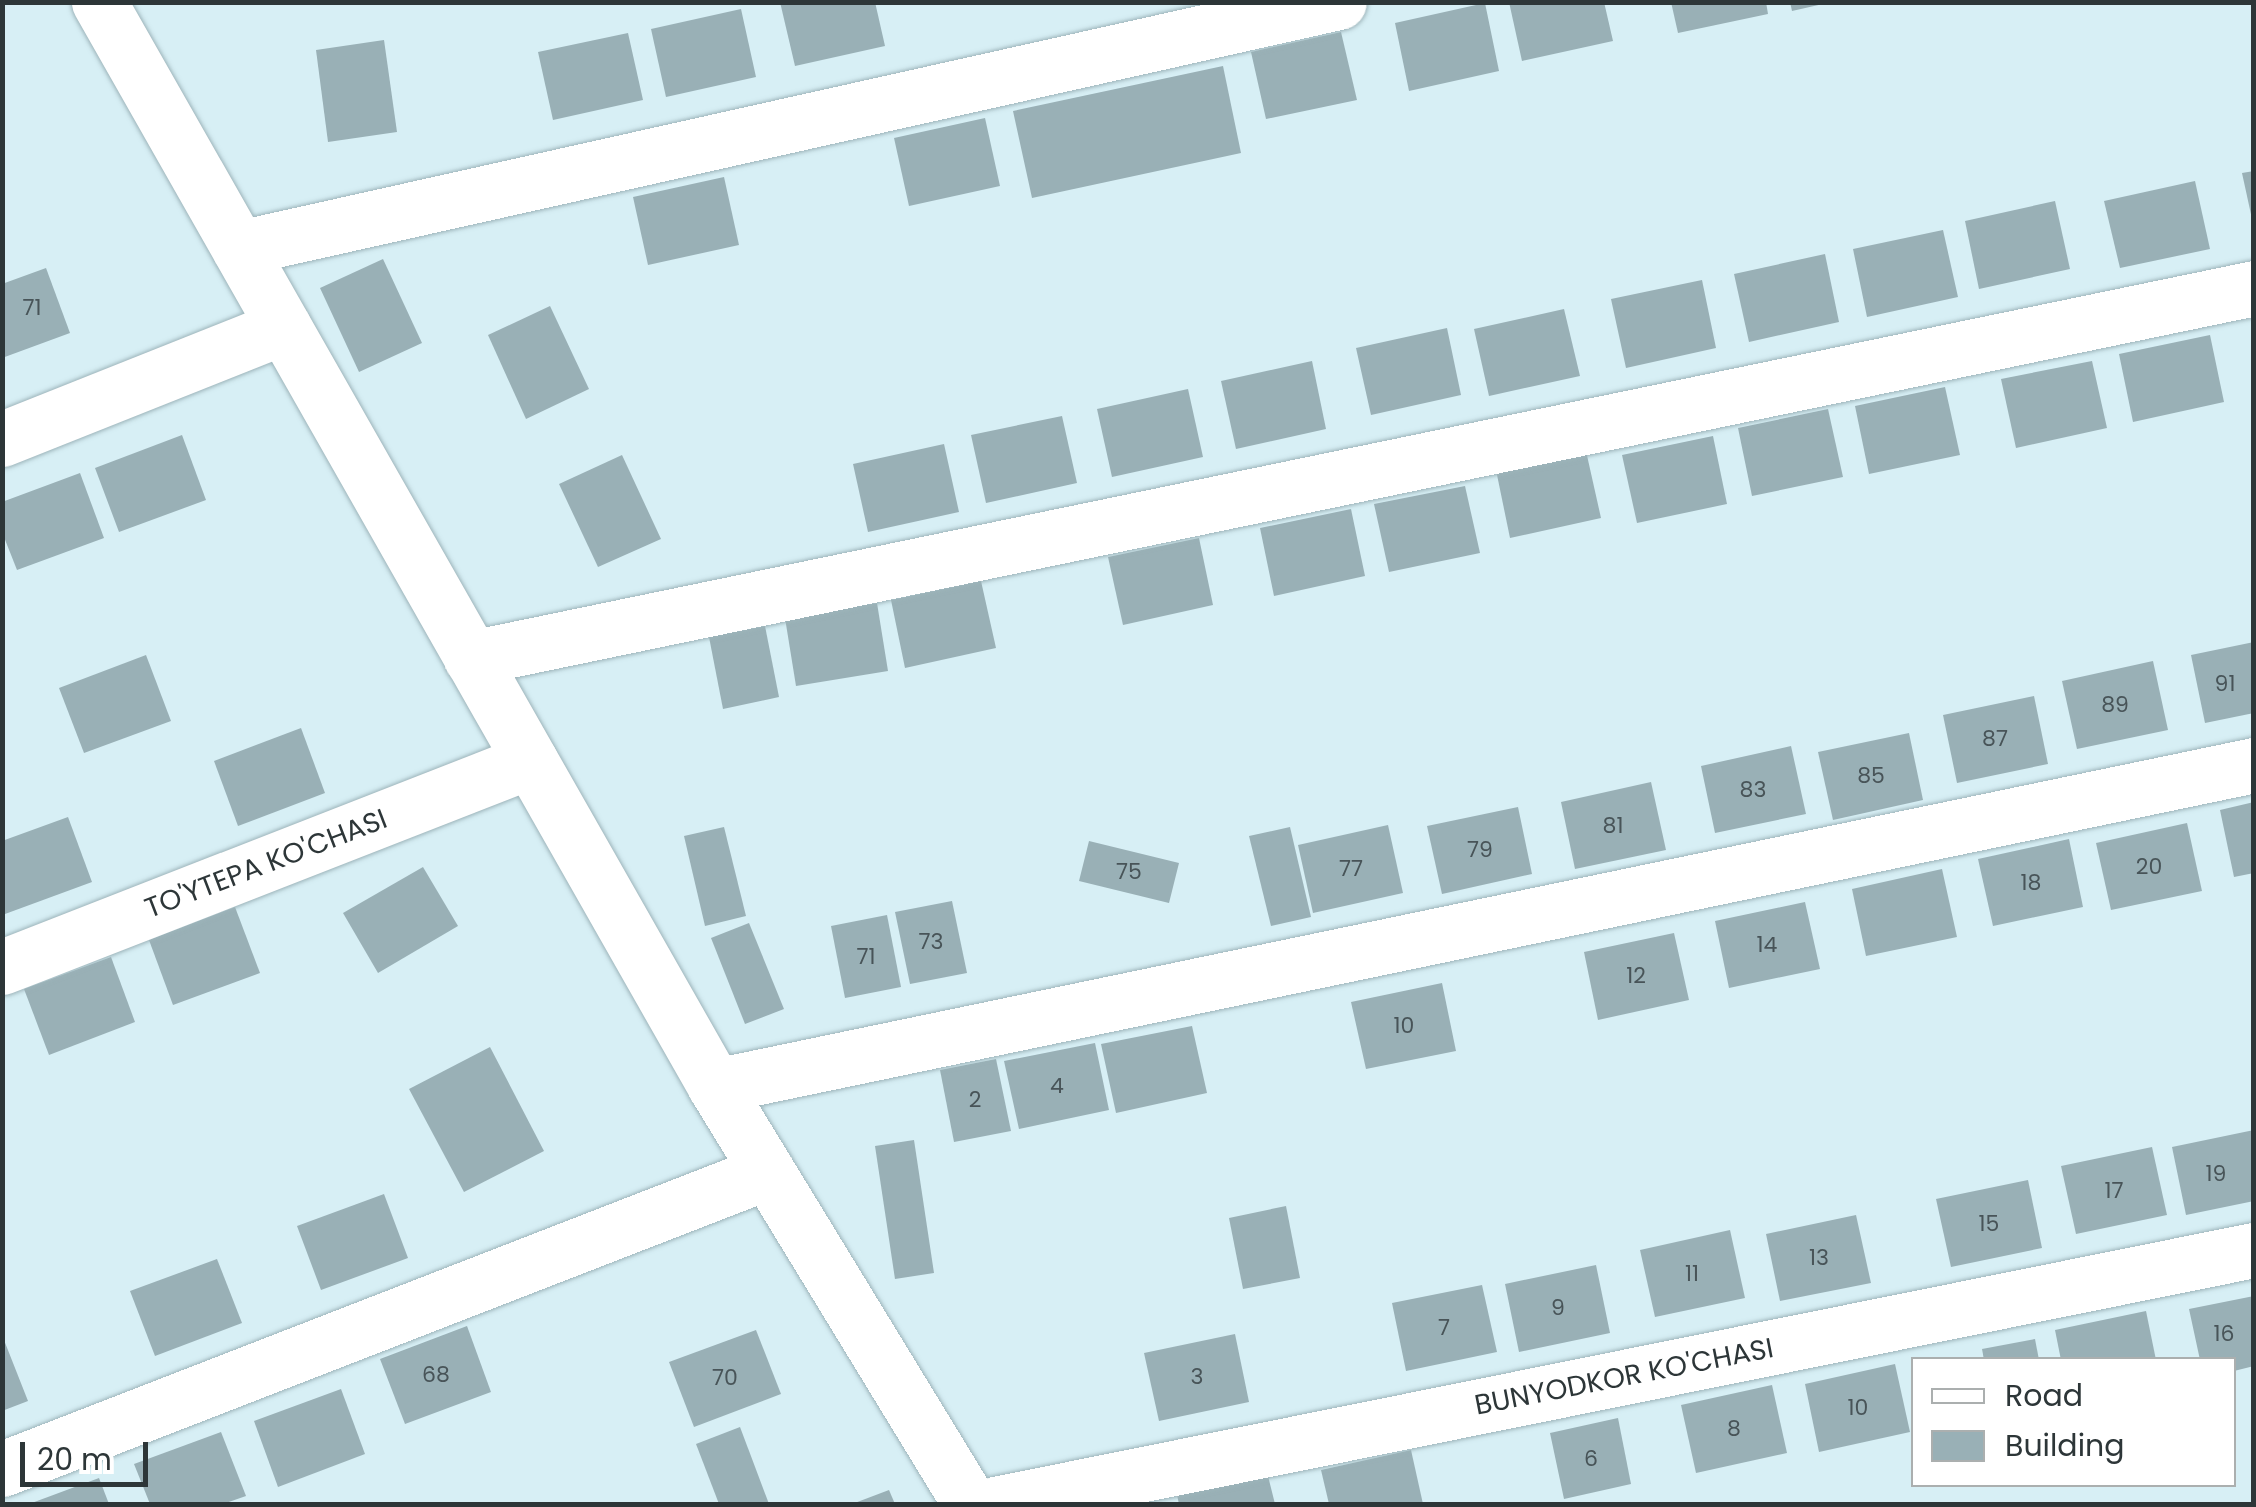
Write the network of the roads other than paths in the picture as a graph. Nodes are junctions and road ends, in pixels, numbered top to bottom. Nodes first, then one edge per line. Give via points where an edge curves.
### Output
1 (99, 2) edge
2 (1339, 2) edge
3 (239, 248) junction
4 (2254, 288) edge
5 (284, 327) junction
6 (2, 439) edge
7 (472, 658) junction
8 (530, 761) junction
9 (2254, 765) edge
10 (2, 967) edge
11 (714, 1086) junction
12 (767, 1172) junction
13 (2254, 1250) edge
14 (2, 1469) edge
15 (970, 1504) edge
16 (995, 1504) edge

1 - 3 street
2 - 3 street
3 - 5 street
4 - 7 street
5 - 6 street
5 - 7 street
7 - 8 street
8 - 10 street, TO'YTEPA KO'CHASI
8 - 11 street
9 - 11 street
11 - 12 street
12 - 14 street
12 - 15 street
13 - 16 street, BUNYODKOR KO'CHASI

